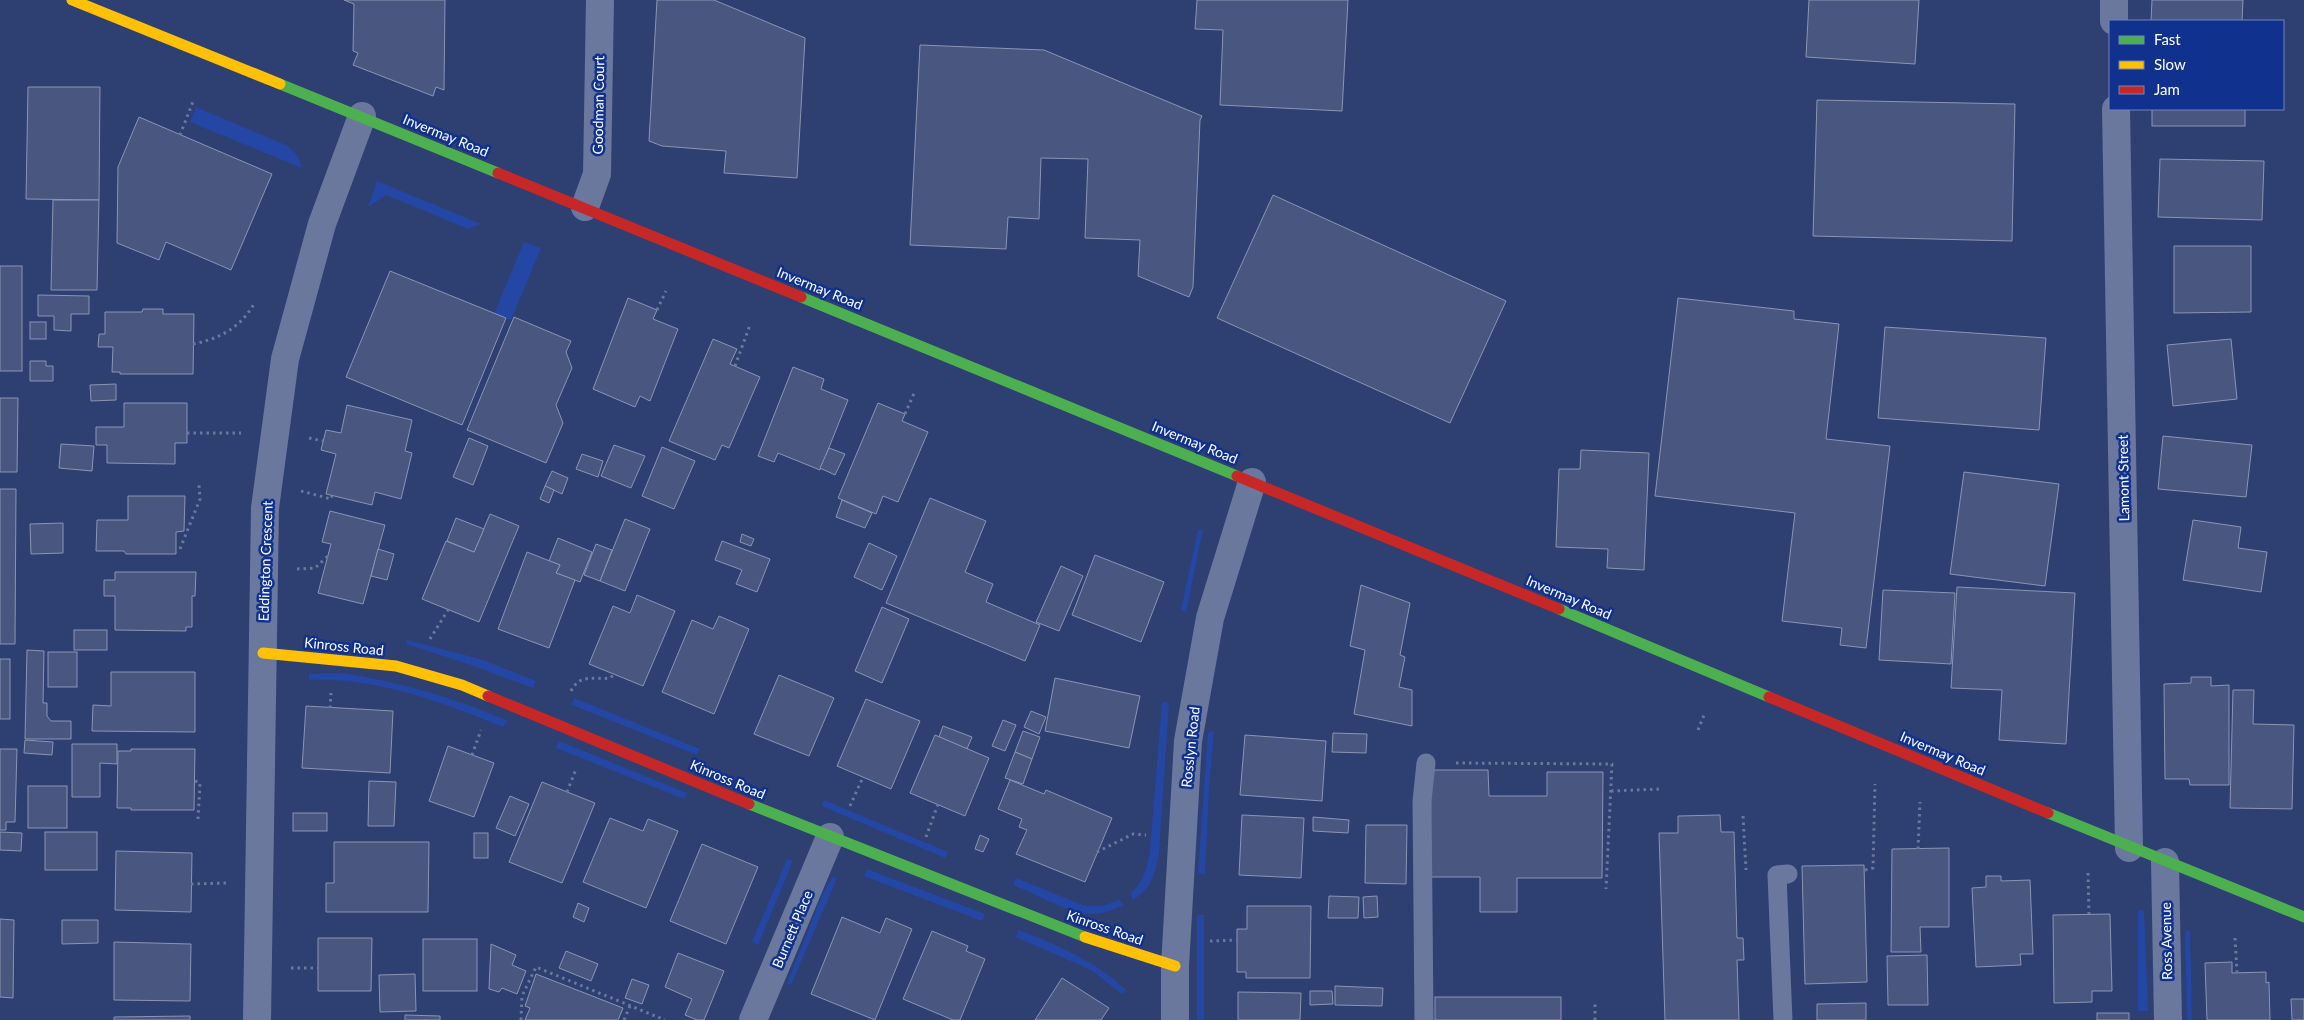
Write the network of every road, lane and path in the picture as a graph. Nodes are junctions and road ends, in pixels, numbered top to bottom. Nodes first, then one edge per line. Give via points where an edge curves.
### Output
1 (72, 0) edge
2 (600, 0) edge
3 (2114, 0) edge
4 (2114, 20) edge
5 (194, 99) dead end
6 (2116, 110) edge
7 (362, 116) junction
8 (180, 135) dead end
9 (585, 207) junction
10 (666, 291) dead end
11 (254, 304) dead end
12 (657, 310) dead end
13 (750, 325) dead end
14 (193, 344) dead end
15 (734, 366) dead end
16 (915, 391) dead end
17 (905, 414) dead end
18 (187, 433) dead end
19 (242, 433) dead end
20 (1252, 482) junction
21 (200, 485) dead end
22 (299, 491) dead end
23 (332, 496) dead end
24 (180, 549) dead end
25 (328, 556) dead end
26 (293, 569) dead end
27 (448, 610) dead end
28 (429, 640) dead end
29 (263, 653) junction
30 (613, 674) dead end
31 (571, 691) dead end
32 (1704, 715) dead end
33 (483, 724) dead end
34 (1698, 730) dead end
35 (472, 755) dead end
36 (579, 762) dead end
37 (1426, 763) joint
38 (863, 777) dead end
39 (195, 781) dead end
40 (1875, 784) dead end
41 (1660, 789) dead end
42 (1611, 791) junction
43 (567, 792) dead end
44 (1920, 802) dead end
45 (938, 804) dead end
46 (850, 806) dead end
47 (198, 819) dead end
48 (1146, 835) dead end
49 (926, 836) dead end
50 (830, 837) junction
51 (2130, 848) junction
52 (1918, 849) dead end
53 (1097, 852) dead end
54 (2165, 862) junction
55 (1865, 870) dead end
56 (2088, 873) dead end
57 (1788, 874) dead end
58 (227, 883) dead end
59 (192, 884) dead end
60 (1606, 889) dead end
61 (2089, 914) dead end
62 (2304, 917) edge
63 (2235, 938) dead end
64 (1237, 940) dead end
65 (1208, 941) dead end
66 (1175, 966) junction
67 (285, 968) dead end
68 (318, 968) dead end
69 (2237, 973) dead end
70 (1595, 1002) dead end
71 (630, 1006) junction
72 (258, 1020) edge
73 (521, 1020) edge
74 (624, 1020) edge
75 (665, 1020) edge
76 (753, 1020) edge
77 (1175, 1020) edge
78 (1424, 1020) edge
79 (1595, 1020) edge
80 (1784, 1020) edge
81 (2168, 1020) edge

1 - 7 main road, Invermay Road
2 - 9 street, Goodman Court via 597,174
3 - 4 street
5 - 8 path
6 - 51 street, Lamont Street
7 - 9 main road, Invermay Road
7 - 29 street, Eddington Crescent via 322,224 285,359 265,508
9 - 20 main road, Invermay Road
10 - 12 path
11 - 14 path via 248,314 225,334
13 - 15 path
16 - 17 path
18 - 19 path
20 - 51 main road, Invermay Road
20 - 66 street, Rosslyn Road via 1210,618 1188,741
21 - 24 path via 200,499
22 - 23 path via 330,499
25 - 26 path via 315,568
27 - 28 path
29 - 50 main road, Kinross Road via 396,666 462,685
29 - 72 street, Eddington Crescent
30 - 31 path via 611,678 601,680 585,678
32 - 34 path
33 - 35 path
36 - 43 path
37 - 42 path via 1612,764
37 - 78 lane via 1422,801
38 - 46 path
39 - 47 path via 200,783
40 - 55 path via 1873,868
41 - 42 path
42 - 60 path
44 - 52 path
45 - 49 path
48 - 53 path via 1133,834
50 - 66 main road, Kinross Road via 1103,944
50 - 76 street, Burnett Place
51 - 54 main road, Invermay Road
54 - 62 main road, Invermay Road
54 - 81 street, Ross Avenue
56 - 61 path
57 - 80 lane via 1777,875
58 - 59 path
63 - 69 path
64 - 65 path
66 - 77 street, Rosslyn Road
67 - 68 path
70 - 79 path
71 - 73 path via 536,967 522,996
71 - 74 path
71 - 75 path

